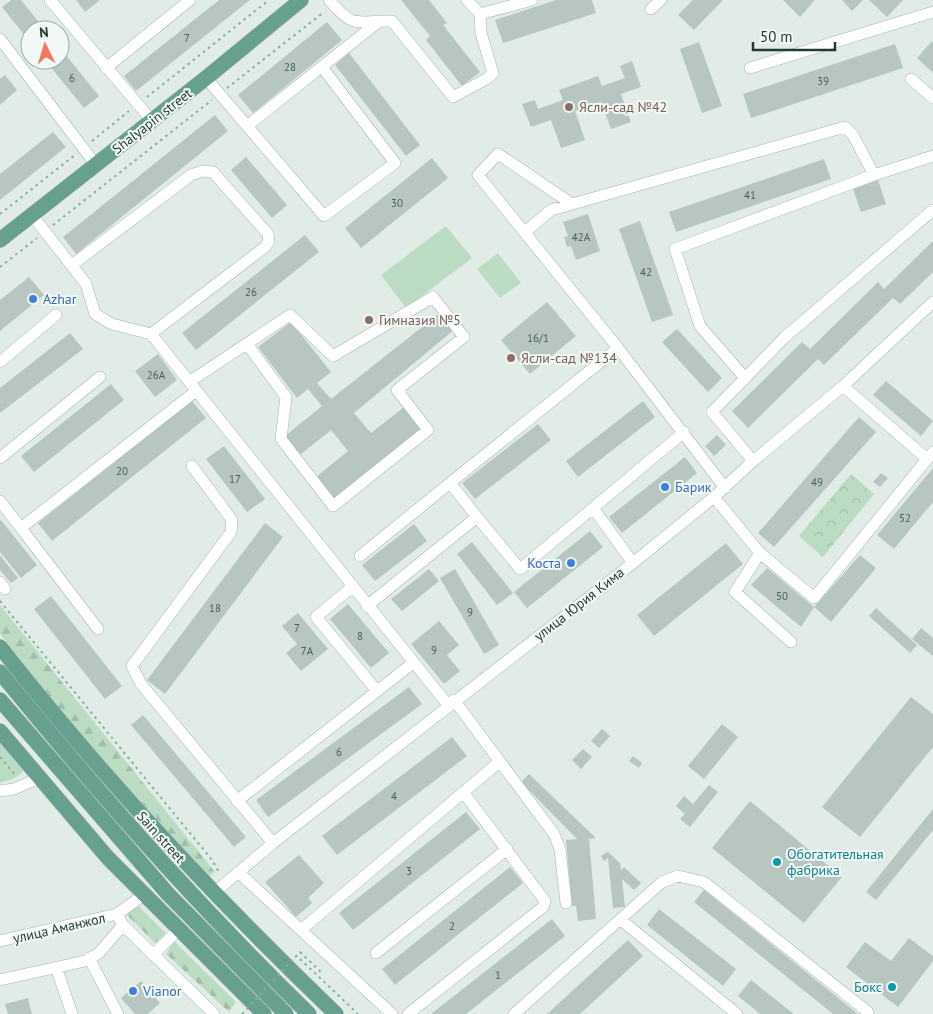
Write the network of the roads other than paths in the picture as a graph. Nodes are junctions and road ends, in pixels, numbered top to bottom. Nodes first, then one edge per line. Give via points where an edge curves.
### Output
1 (50, 0) edge
2 (190, 0) edge
3 (301, 0) edge
4 (467, 0) edge
5 (532, 0) edge
6 (661, 0) edge
7 (331, 2) edge
8 (652, 9) dead end
9 (933, 12) edge
10 (480, 14) junction
11 (379, 21) junction
12 (0, 39) edge
13 (4, 54) edge
14 (322, 67) junction
15 (106, 68) junction
16 (750, 68) dead end
17 (206, 78) junction
18 (911, 79) dead end
19 (933, 98) edge
20 (152, 121) junction
21 (247, 126) junction
22 (933, 156) edge
23 (96, 165) junction
24 (874, 175) junction
25 (572, 204) junction
26 (933, 210) edge
27 (32, 215) junction
28 (525, 232) junction
29 (0, 240) edge
30 (72, 265) junction
31 (933, 302) edge
32 (56, 315) dead end
33 (150, 334) junction
34 (246, 344) junction
35 (618, 348) junction
36 (0, 362) edge
37 (100, 377) dead end
38 (745, 378) junction
39 (843, 386) junction
40 (192, 387) junction
41 (684, 432) junction
42 (930, 455) edge
43 (0, 458) edge
44 (753, 461) junction
45 (192, 466) dead end
46 (450, 483) junction
47 (725, 488) junction
48 (714, 497) junction
49 (0, 501) edge
50 (593, 508) junction
51 (477, 518) junction
52 (21, 528) junction
53 (760, 553) junction
54 (360, 556) dead end
55 (633, 563) junction
56 (352, 588) junction
57 (367, 606) junction
58 (98, 629) dead end
59 (791, 642) dead end
60 (0, 647) edge
61 (413, 663) junction
62 (0, 672) edge
63 (377, 692) junction
64 (0, 700) edge
65 (451, 703) junction
66 (0, 731) edge
67 (499, 762) junction
68 (39, 778) junction
69 (0, 791) edge
70 (463, 792) junction
71 (237, 801) junction
72 (126, 821) junction
73 (121, 843) junction
74 (273, 843) junction
75 (507, 849) junction
76 (238, 872) junction
77 (194, 874) junction
78 (219, 889) junction
79 (145, 894) junction
80 (566, 903) dead end
81 (120, 920) junction
82 (621, 920) junction
83 (176, 925) junction
84 (300, 930) junction
85 (0, 941) edge
86 (376, 953) dead end
87 (153, 955) junction
88 (89, 958) junction
89 (56, 967) junction
90 (0, 980) edge
91 (316, 995) junction
92 (868, 1012) dead end
93 (72, 1014) edge
94 (118, 1014) edge
95 (214, 1014) edge
96 (263, 1014) edge
97 (286, 1014) edge
98 (309, 1014) edge
99 (327, 1014) edge
100 (336, 1014) edge
101 (392, 1014) edge
102 (408, 1014) edge
103 (514, 1014) edge
104 (737, 1014) edge

1 - 15 street
2 - 15 street
3 - 17 main road, Shalyapin street
4 - 10 street
5 - 10 street
6 - 8 street
7 - 11 street via 351,21 363,24
9 - 16 street
10 - 11 street via 481,33 493,73 453,97 392,21
11 - 14 street
12 - 13 street
13 - 23 street
14 - 21 street
14 - 21 street via 395,163 324,216
15 - 20 street
17 - 20 main road, Shalyapin street
17 - 21 street
18 - 19 street
20 - 23 main road, Shalyapin street
22 - 24 street
23 - 27 main road, Shalyapin street
24 - 25 street via 853,135 845,127
24 - 38 street via 675,249 700,326
25 - 28 street via 551,210
25 - 28 street via 498,154 478,175
26 - 38 street via 785,336
27 - 29 main road, Shalyapin street
27 - 30 street
28 - 35 street
30 - 33 street via 86,284 95,314 112,324
30 - 33 street via 191,175 213,172 268,234 269,241
31 - 39 street, улица Юрия Кима
32 - 36 street
33 - 40 street
34 - 34 street via 290,315 333,356 434,297 464,337 397,390 428,430 333,506 281,439 286,397
34 - 40 street
35 - 41 street
35 - 46 street
37 - 43 street
38 - 44 street via 712,412
39 - 42 street
39 - 44 street, улица Юрия Кима
40 - 52 street
40 - 56 street
41 - 47 street
41 - 50 street
42 - 53 street via 814,598
44 - 47 street, улица Юрия Кима
45 - 71 street via 232,520 231,532 132,666 141,684
46 - 51 street
46 - 54 street
47 - 48 street, улица Юрия Кима
48 - 53 street
48 - 55 street, улица Юрия Кима
49 - 52 street
50 - 51 street via 520,569
50 - 55 street
51 - 57 street
52 - 58 street
53 - 59 street via 735,592
55 - 65 street, улица Юрия Кима
56 - 57 street
56 - 63 street via 316,617
57 - 61 street
60 - 77 main road, Sain street
61 - 63 street
61 - 65 street
62 - 72 main road, Sain street
63 - 71 street
64 - 73 main road
65 - 67 street
65 - 74 street, улица Юрия Кима
66 - 68 main road
67 - 70 street
67 - 80 street via 554,834 560,849
68 - 69 street via 14,789
68 - 79 main road via 108,858
70 - 75 street
70 - 84 street
71 - 74 street
72 - 77 main road
72 - 98 main road, Sain street via 180,883
73 - 83 main road
73 - 97 main road
74 - 76 street, улица Юрия Кима
75 - 86 street
75 - 102 street via 540,892 545,901 543,908
76 - 78 street, улица Юрия Кима
76 - 84 street
77 - 78 main road, Sain street
78 - 91 main road, Sain street
79 - 81 street
79 - 83 main road
81 - 85 street, улица Аманжол
81 - 87 street
81 - 88 street via 99,953
82 - 92 street via 662,882 678,876 704,882
82 - 103 street
82 - 104 street
83 - 87 street
83 - 96 main road
84 - 101 street
87 - 95 street
88 - 89 street
88 - 94 street
89 - 90 street
89 - 93 street
91 - 99 main road
91 - 100 main road, Sain street

